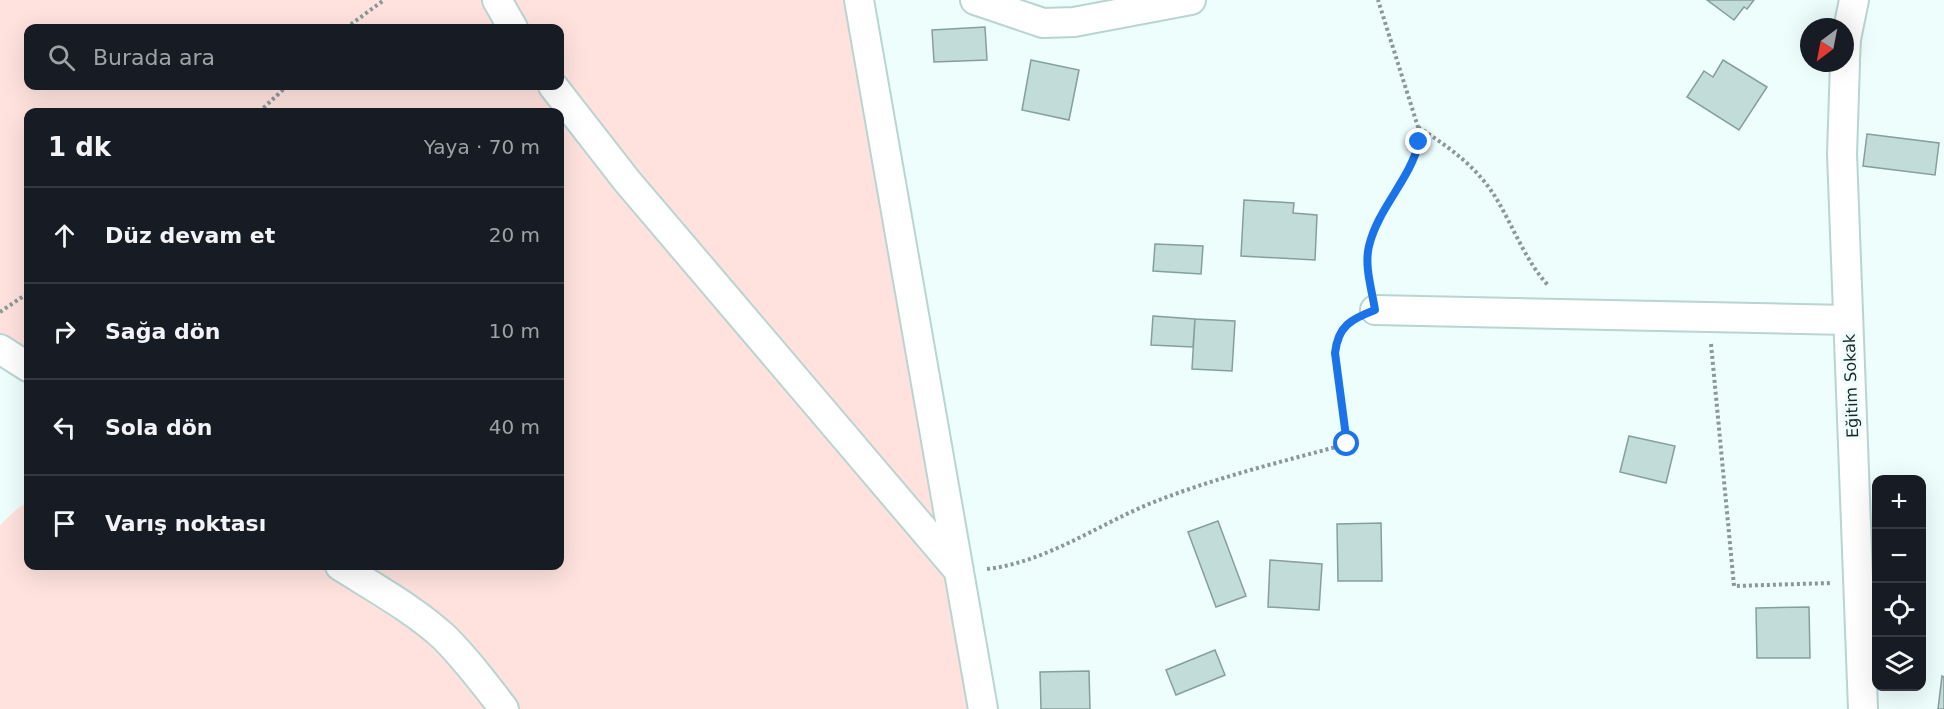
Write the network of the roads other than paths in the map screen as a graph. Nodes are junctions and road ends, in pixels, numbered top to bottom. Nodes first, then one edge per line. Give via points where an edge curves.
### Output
1 (497, 0) edge
2 (859, 0) edge
3 (975, 0) edge
4 (1191, 0) edge
5 (1854, 0) edge
6 (1850, 18) edge
7 (511, 24) edge
8 (1845, 72) edge
9 (556, 90) edge
10 (1375, 310) road end
11 (1848, 321) junction
12 (0, 349) edge
13 (24, 364) edge
14 (346, 570) edge
15 (959, 572) junction
16 (504, 709) edge
17 (982, 709) edge
18 (1863, 709) edge

1 - 7 street
2 - 15 street
3 - 4 street via 1043,23 1074,22
5 - 6 street, Eğitim Sokak
8 - 11 street, Eğitim Sokak via 1842,154
9 - 15 street via 627,181
10 - 11 street
11 - 18 street, Eğitim Sokak
12 - 13 street
14 - 16 street via 442,636
15 - 17 street

